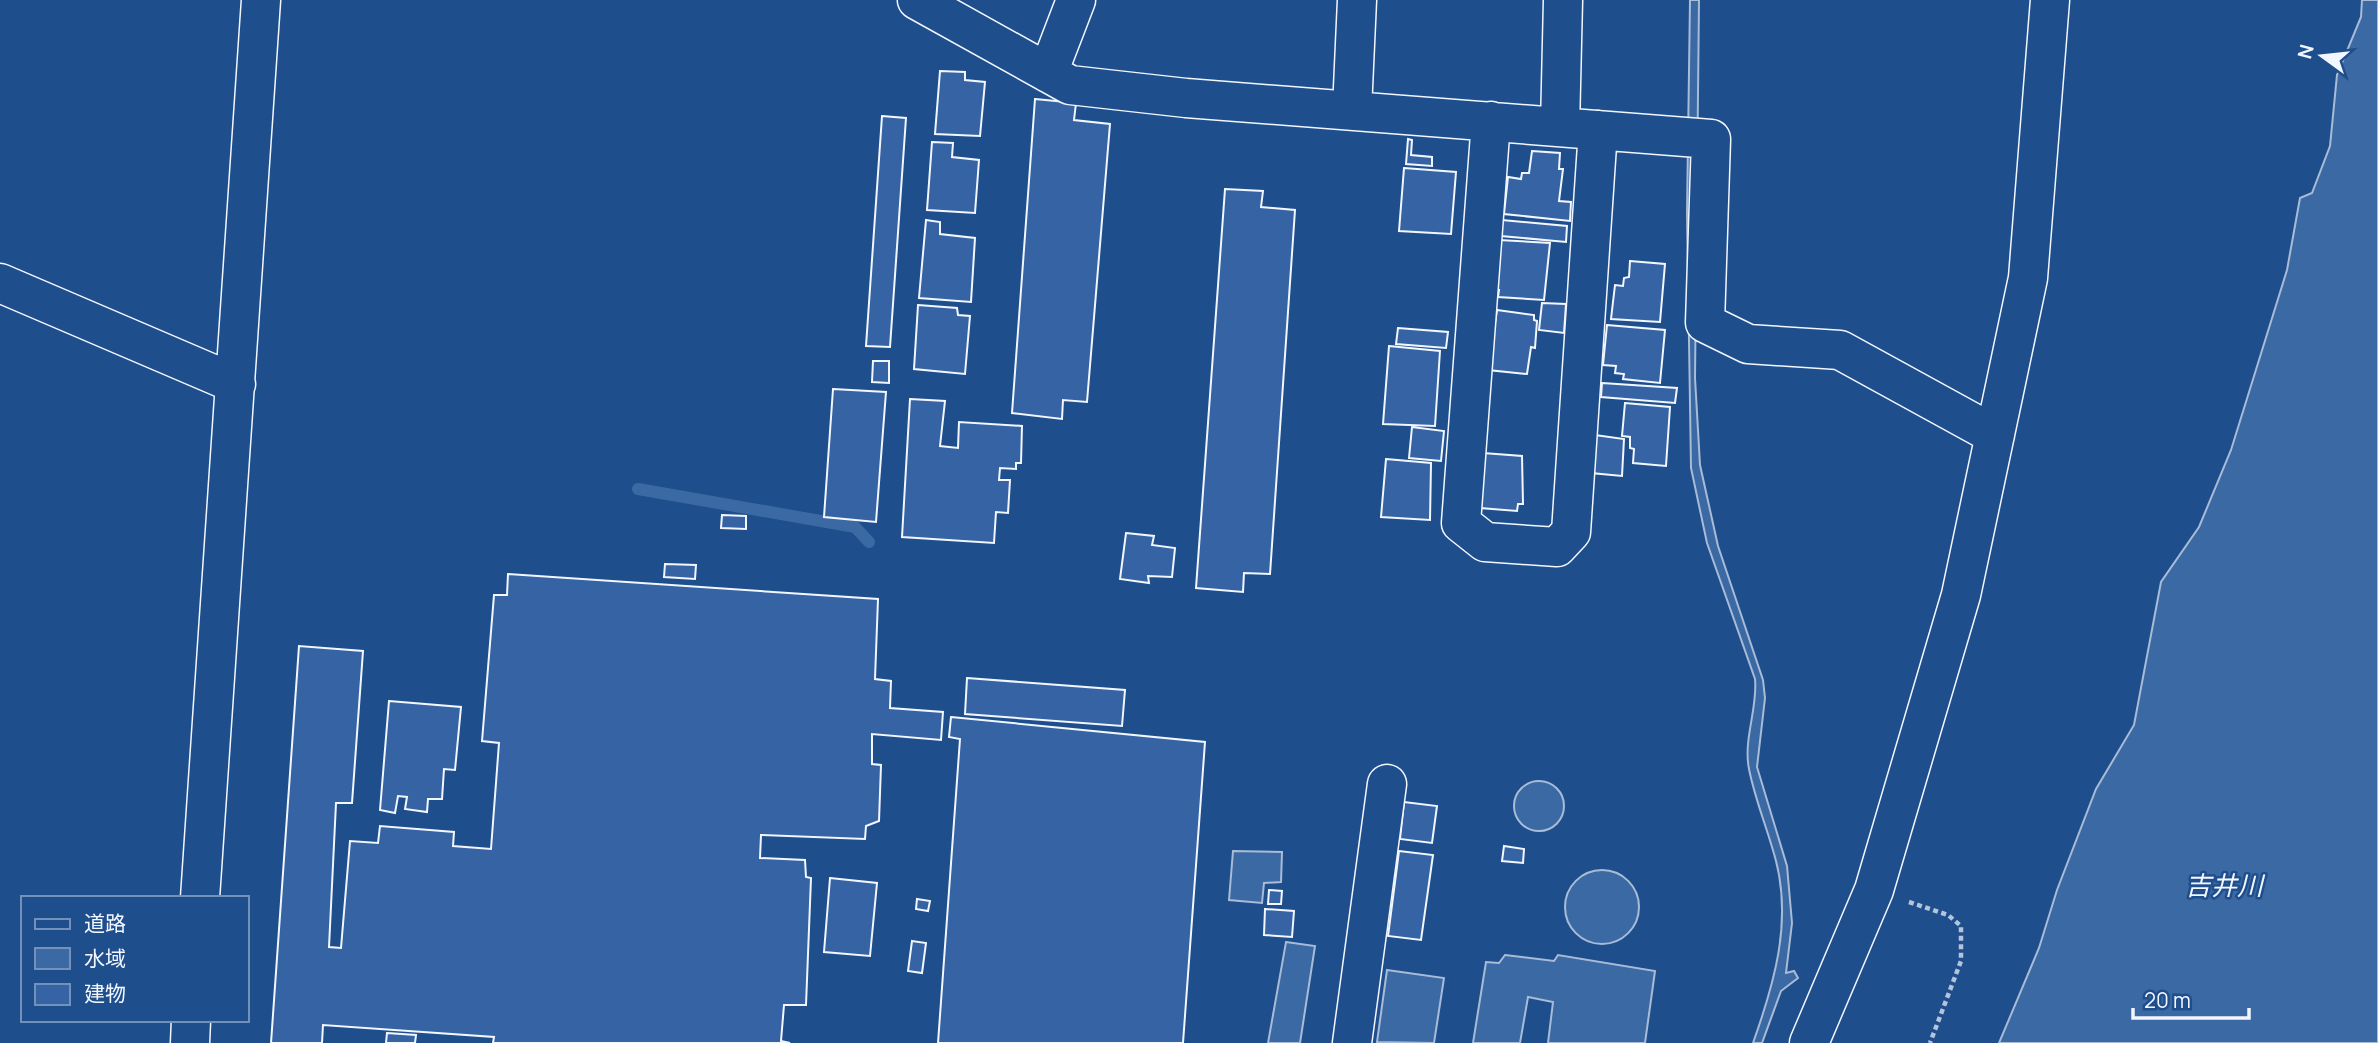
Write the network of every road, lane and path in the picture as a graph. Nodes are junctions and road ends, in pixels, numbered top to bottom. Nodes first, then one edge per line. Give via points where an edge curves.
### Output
1 (261, 0) edge
2 (917, 0) edge
3 (1076, 0) edge
4 (1357, 0) edge
5 (1563, 0) edge
6 (2050, 0) edge
7 (1048, 73) junction
8 (1352, 110) junction
9 (1491, 121) junction
10 (1560, 127) junction
11 (1598, 130) junction
12 (0, 283) edge
13 (236, 384) junction
14 (1995, 435) junction
15 (1387, 784) dead end
16 (1874, 890) junction
17 (200, 896) edge
18 (191, 1022) edge
19 (190, 1043) edge
20 (1352, 1043) edge
21 (1809, 1043) edge
22 (1930, 1043) edge

1 - 13 street
2 - 7 street
3 - 7 street
4 - 8 street
5 - 10 street
6 - 14 street via 2028,278
7 - 8 street via 1070,85 1186,99
8 - 9 street
9 - 10 street
9 - 11 street via 1461,523 1485,542 1557,547 1571,532
10 - 11 street
11 - 14 street via 1711,139 1704,323 1748,344 1840,350
12 - 13 street
13 - 17 street
14 - 16 street via 1961,595
15 - 20 street
16 - 21 street
16 - 22 path via 1948,915 1961,926 1961,961
18 - 19 street

